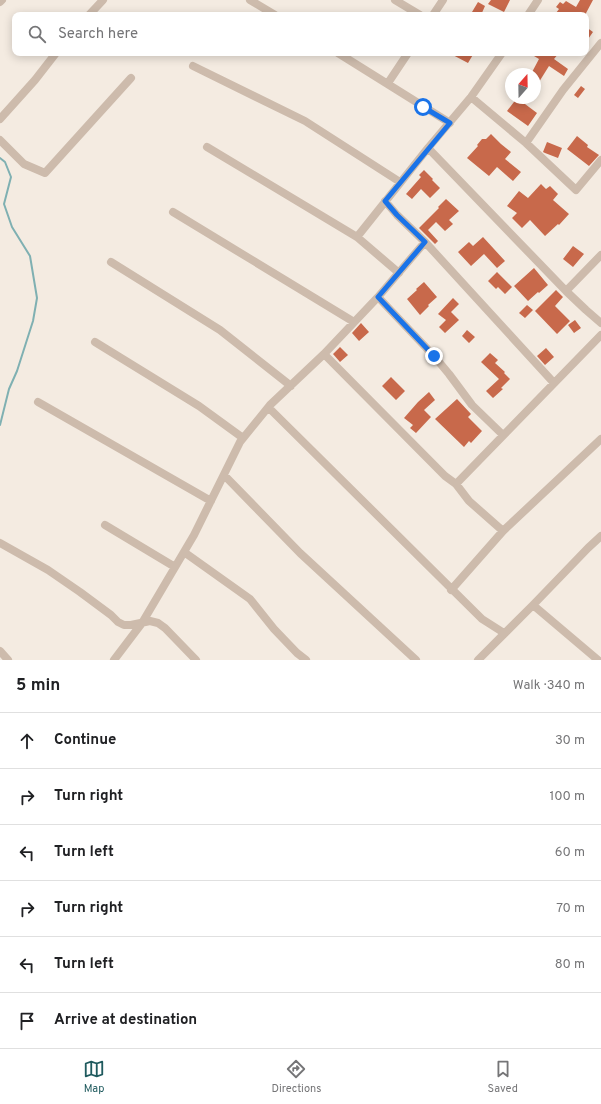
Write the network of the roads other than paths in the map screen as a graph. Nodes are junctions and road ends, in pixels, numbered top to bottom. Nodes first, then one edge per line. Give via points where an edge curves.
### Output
1 (103, 0) edge
2 (250, 0) edge
3 (396, 0) edge
4 (443, 0) edge
5 (538, 0) edge
6 (92, 12) edge
7 (270, 12) edge
8 (415, 12) edge
9 (435, 12) edge
10 (530, 12) edge
11 (601, 43) edge
12 (54, 56) edge
13 (343, 56) edge
14 (406, 56) edge
15 (500, 56) edge
16 (193, 66) dead end
17 (131, 78) dead end
18 (388, 83) junction
19 (472, 97) junction
20 (0, 119) edge
21 (450, 123) junction
22 (0, 140) edge
23 (526, 143) junction
24 (207, 147) dead end
25 (428, 148) junction
26 (601, 160) edge
27 (400, 182) junction
28 (385, 201) junction
29 (173, 212) dead end
30 (357, 237) junction
31 (425, 242) junction
32 (601, 255) edge
33 (111, 262) dead end
34 (399, 273) junction
35 (566, 291) junction
36 (378, 297) junction
37 (354, 322) junction
38 (601, 323) edge
39 (601, 335) edge
40 (95, 342) dead end
41 (324, 354) junction
42 (554, 383) junction
43 (291, 386) junction
44 (38, 402) dead end
45 (270, 406) junction
46 (504, 435) junction
47 (244, 438) junction
48 (601, 439) edge
49 (224, 475) junction
50 (456, 484) junction
51 (211, 501) junction
52 (105, 525) dead end
53 (503, 531) junction
54 (601, 536) edge
55 (0, 543) edge
56 (184, 552) junction
57 (175, 567) junction
58 (451, 590) junction
59 (533, 605) junction
60 (142, 623) junction
61 (504, 633) junction
62 (0, 651) edge
63 (8, 660) edge
64 (114, 660) edge
65 (196, 660) edge
66 (306, 660) edge
67 (416, 660) edge
68 (478, 660) edge
69 (598, 660) edge

1 - 6 street
2 - 7 street
3 - 8 street
4 - 9 street
5 - 10 street
11 - 23 street via 563,90
12 - 20 street
13 - 18 street
14 - 18 street
15 - 19 street
16 - 27 street via 305,121
17 - 22 street via 45,173 24,164
18 - 21 street
19 - 21 street
19 - 23 street
21 - 25 street
23 - 26 street via 576,190
24 - 30 street
25 - 27 street
25 - 35 street
27 - 28 street
28 - 30 street
28 - 31 street
29 - 37 street
30 - 34 street
31 - 34 street
31 - 42 street
32 - 35 street
33 - 43 street via 220,330
34 - 36 street
35 - 38 street
36 - 37 street
36 - 46 street via 434,356 472,405
37 - 41 street
39 - 42 street
40 - 47 street via 199,406
41 - 43 street
41 - 50 street via 445,476
42 - 46 street
43 - 45 street
44 - 51 street
45 - 47 street
45 - 58 street via 271,410
46 - 50 street
47 - 49 street
48 - 53 street
49 - 51 street
49 - 67 street via 300,553
50 - 53 street via 469,501
51 - 56 street
52 - 57 street
53 - 58 street
54 - 59 street
55 - 60 street via 67,583 118,622 124,625
56 - 57 street
56 - 66 street via 250,599 296,653
57 - 60 street
58 - 61 street via 482,619
59 - 61 street
59 - 69 street
60 - 64 street
60 - 65 street via 158,623
61 - 68 street
62 - 63 street

